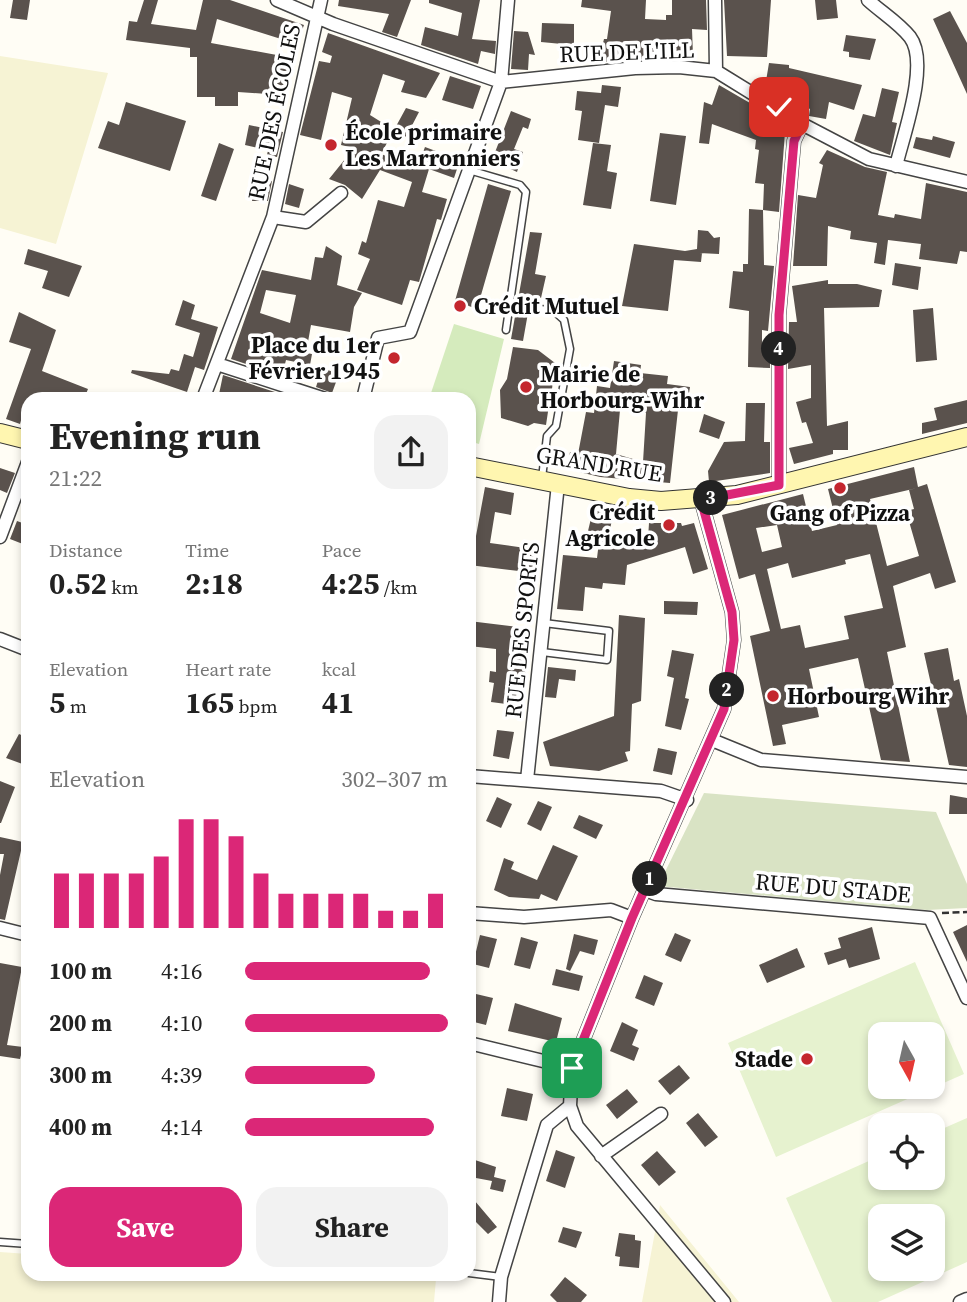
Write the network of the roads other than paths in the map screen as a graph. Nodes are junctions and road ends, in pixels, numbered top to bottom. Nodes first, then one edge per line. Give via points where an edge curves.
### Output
1 (278, 0) edge
2 (321, 0) edge
3 (508, 0) edge
4 (715, 0) edge
5 (868, 0) edge
6 (316, 16) junction
7 (716, 71) junction
8 (501, 82) junction
9 (802, 124) junction
10 (896, 166) junction
11 (469, 170) junction
12 (967, 183) edge
13 (341, 193) dead end
14 (273, 217) junction
15 (541, 309) dead end
16 (506, 330) dead end
17 (217, 364) junction
18 (206, 392) edge
19 (303, 392) edge
20 (364, 392) edge
21 (0, 433) edge
22 (21, 438) edge
23 (967, 438) edge
24 (476, 467) edge
25 (21, 480) edge
26 (550, 482) junction
27 (779, 485) junction
28 (701, 500) junction
29 (0, 537) edge
30 (544, 623) junction
31 (0, 639) edge
32 (21, 647) edge
33 (542, 652) junction
34 (712, 740) junction
35 (476, 776) edge
36 (967, 777) edge
37 (527, 780) junction
38 (687, 800) junction
39 (645, 890) junction
40 (476, 914) edge
41 (632, 918) junction
42 (0, 928) edge
43 (21, 933) edge
44 (967, 998) edge
45 (476, 1045) edge
46 (572, 1068) junction
47 (570, 1106) junction
48 (661, 1114) dead end
49 (601, 1156) junction
50 (0, 1242) edge
51 (21, 1244) edge
52 (476, 1274) edge
53 (501, 1277) junction
54 (967, 1299) edge
55 (499, 1302) edge
56 (724, 1302) edge
57 (960, 1302) edge

1 - 6 street, RUE DE L'ILL
2 - 6 street, RUE DES ÉCOLES
3 - 8 street
4 - 7 street
5 - 10 street via 911,37 916,52 916,83
6 - 8 street, RUE DE L'ILL
6 - 14 street, RUE DES ÉCOLES
7 - 8 street, RUE DE L'ILL via 635,68
7 - 9 street, RUE DE L'ILL
8 - 11 street
9 - 10 street, RUE DE L'ILL via 869,159
9 - 27 street via 794,141 779,315
10 - 12 street, RUE DE L'ILL
11 - 16 lane via 520,185 526,192
11 - 20 street via 410,332 378,338
13 - 14 street, RUE DES ÉCOLES via 306,222
14 - 17 street, RUE DES ÉCOLES
15 - 26 lane via 564,320 569,349 556,426 547,436
17 - 18 street, RUE DES ÉCOLES
17 - 19 street
21 - 22 main road
23 - 27 main road, GRAND'RUE
24 - 26 main road, GRAND'RUE
25 - 29 street
26 - 28 main road, GRAND'RUE via 640,499
26 - 30 street, RUE DES SPORTS
27 - 28 main road, GRAND'RUE
28 - 34 street via 732,612 734,640 724,709
30 - 33 street, RUE DES SPORTS
30 - 33 lane via 609,631 607,660
31 - 32 street
33 - 37 street, RUE DES SPORTS
34 - 36 street via 761,760
34 - 38 street
35 - 37 street
37 - 38 street via 661,791
38 - 39 street
39 - 41 street
39 - 44 street, RUE DU STADE via 930,918
40 - 41 street via 524,917 611,910
41 - 46 street
42 - 43 street
45 - 46 street
46 - 47 street
47 - 49 street via 577,1126
47 - 53 street via 547,1125
48 - 49 street
49 - 56 street
50 - 51 lane
52 - 53 lane
53 - 55 street
54 - 57 street

